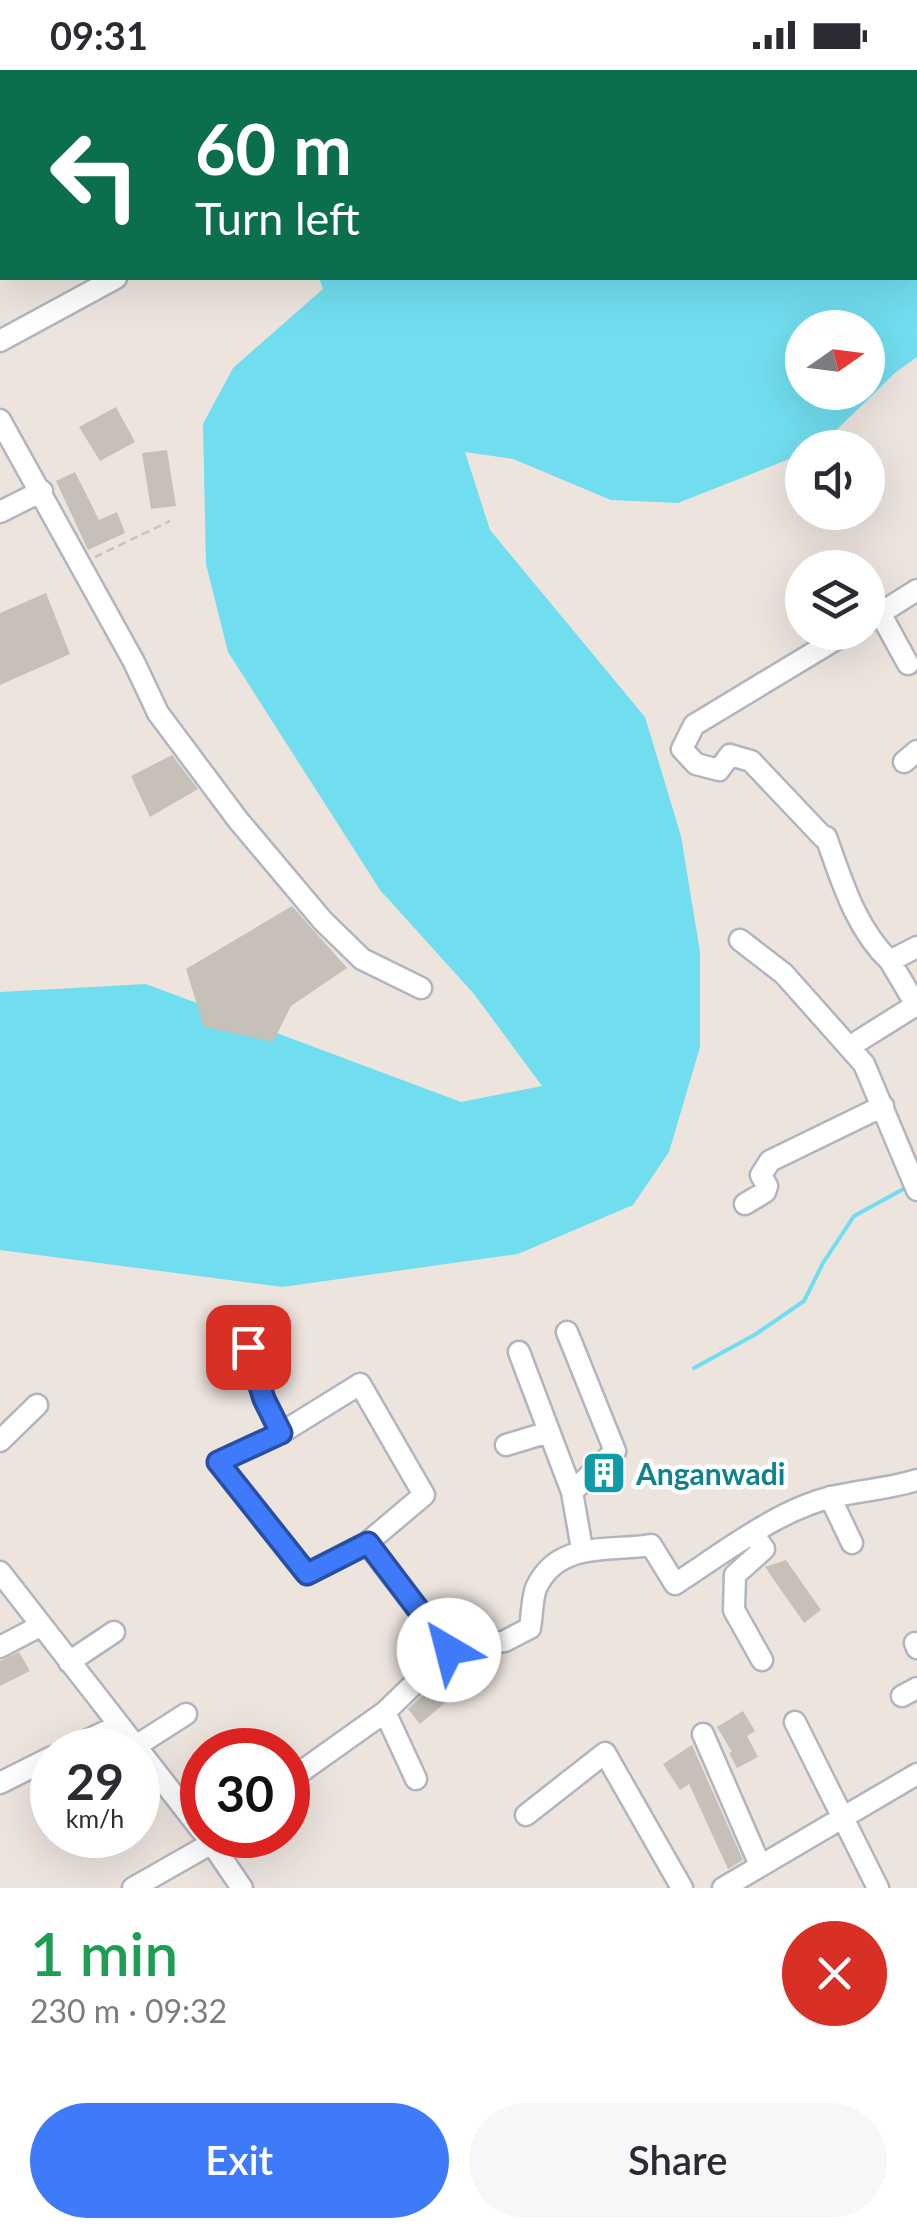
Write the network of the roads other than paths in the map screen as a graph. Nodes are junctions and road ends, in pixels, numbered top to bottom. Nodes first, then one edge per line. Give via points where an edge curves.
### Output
1 (112, 280) edge
2 (0, 341) edge
3 (0, 420) edge
4 (42, 491) junction
5 (0, 512) edge
6 (917, 590) edge
7 (885, 610) edge
8 (885, 632) edge
9 (819, 650) edge
10 (908, 664) dead end
11 (740, 940) dead end
12 (917, 947) edge
13 (890, 961) junction
14 (421, 988) dead end
15 (849, 1047) junction
16 (883, 1106) junction
17 (914, 1178) edge
18 (745, 1204) dead end
19 (240, 1320) dead end
20 (567, 1332) dead end
21 (519, 1352) dead end
22 (36, 1405) dead end
23 (549, 1432) junction
24 (281, 1433) junction
25 (0, 1441) edge
26 (506, 1445) dead end
27 (917, 1480) edge
28 (572, 1492) junction
29 (830, 1497) junction
30 (752, 1534) junction
31 (368, 1543) junction
32 (852, 1543) dead end
33 (582, 1548) junction
34 (0, 1572) edge
35 (40, 1626) junction
36 (114, 1632) dead end
37 (0, 1646) edge
38 (449, 1650) junction
39 (762, 1660) dead end
40 (69, 1662) junction
41 (385, 1712) junction
42 (186, 1714) dead end
43 (795, 1722) dead end
44 (119, 1724) junction
45 (111, 1728) edge
46 (122, 1728) edge
47 (160, 1731) edge
48 (703, 1734) dead end
49 (310, 1765) edge
50 (30, 1768) edge
51 (917, 1774) edge
52 (160, 1777) edge
53 (416, 1779) dead end
54 (0, 1783) edge
55 (180, 1803) edge
56 (526, 1815) dead end
57 (845, 1819) junction
58 (180, 1855) edge
59 (221, 1858) edge
60 (760, 1866) junction
61 (133, 1888) edge
62 (242, 1888) edge
63 (682, 1888) edge
64 (723, 1888) edge
65 (878, 1888) edge

1 - 2 street
3 - 4 street
4 - 5 street
4 - 14 street via 158,712 249,834 362,959
6 - 7 street
8 - 10 street
9 - 13 street via 694,725 682,749 696,764 719,770 730,755 751,761 825,837 856,918
11 - 15 street via 784,974
12 - 13 street
13 - 15 street via 916,1005
15 - 16 street
16 - 17 street
16 - 18 street via 770,1161 761,1175 765,1192
19 - 24 street
20 - 28 street via 615,1451
21 - 23 street
22 - 25 street
23 - 26 street
23 - 28 street
24 - 31 street via 218,1462 307,1574
24 - 31 street via 360,1384 424,1495
27 - 29 street
28 - 33 street
29 - 30 street
29 - 32 street
30 - 33 street via 674,1584 651,1545
30 - 39 street via 764,1549 735,1575 734,1610
31 - 38 street
33 - 38 street via 553,1566 536,1588 530,1628 505,1641
34 - 35 street
35 - 37 street
35 - 40 street
36 - 40 street
38 - 41 street
40 - 44 street
41 - 49 street
41 - 53 street
42 - 47 street
43 - 57 street
44 - 45 street
44 - 46 street
48 - 60 street
50 - 54 street
51 - 57 street
52 - 55 street
56 - 63 street via 605,1753
57 - 60 street
57 - 65 street
58 - 61 street
59 - 62 street
60 - 64 street

